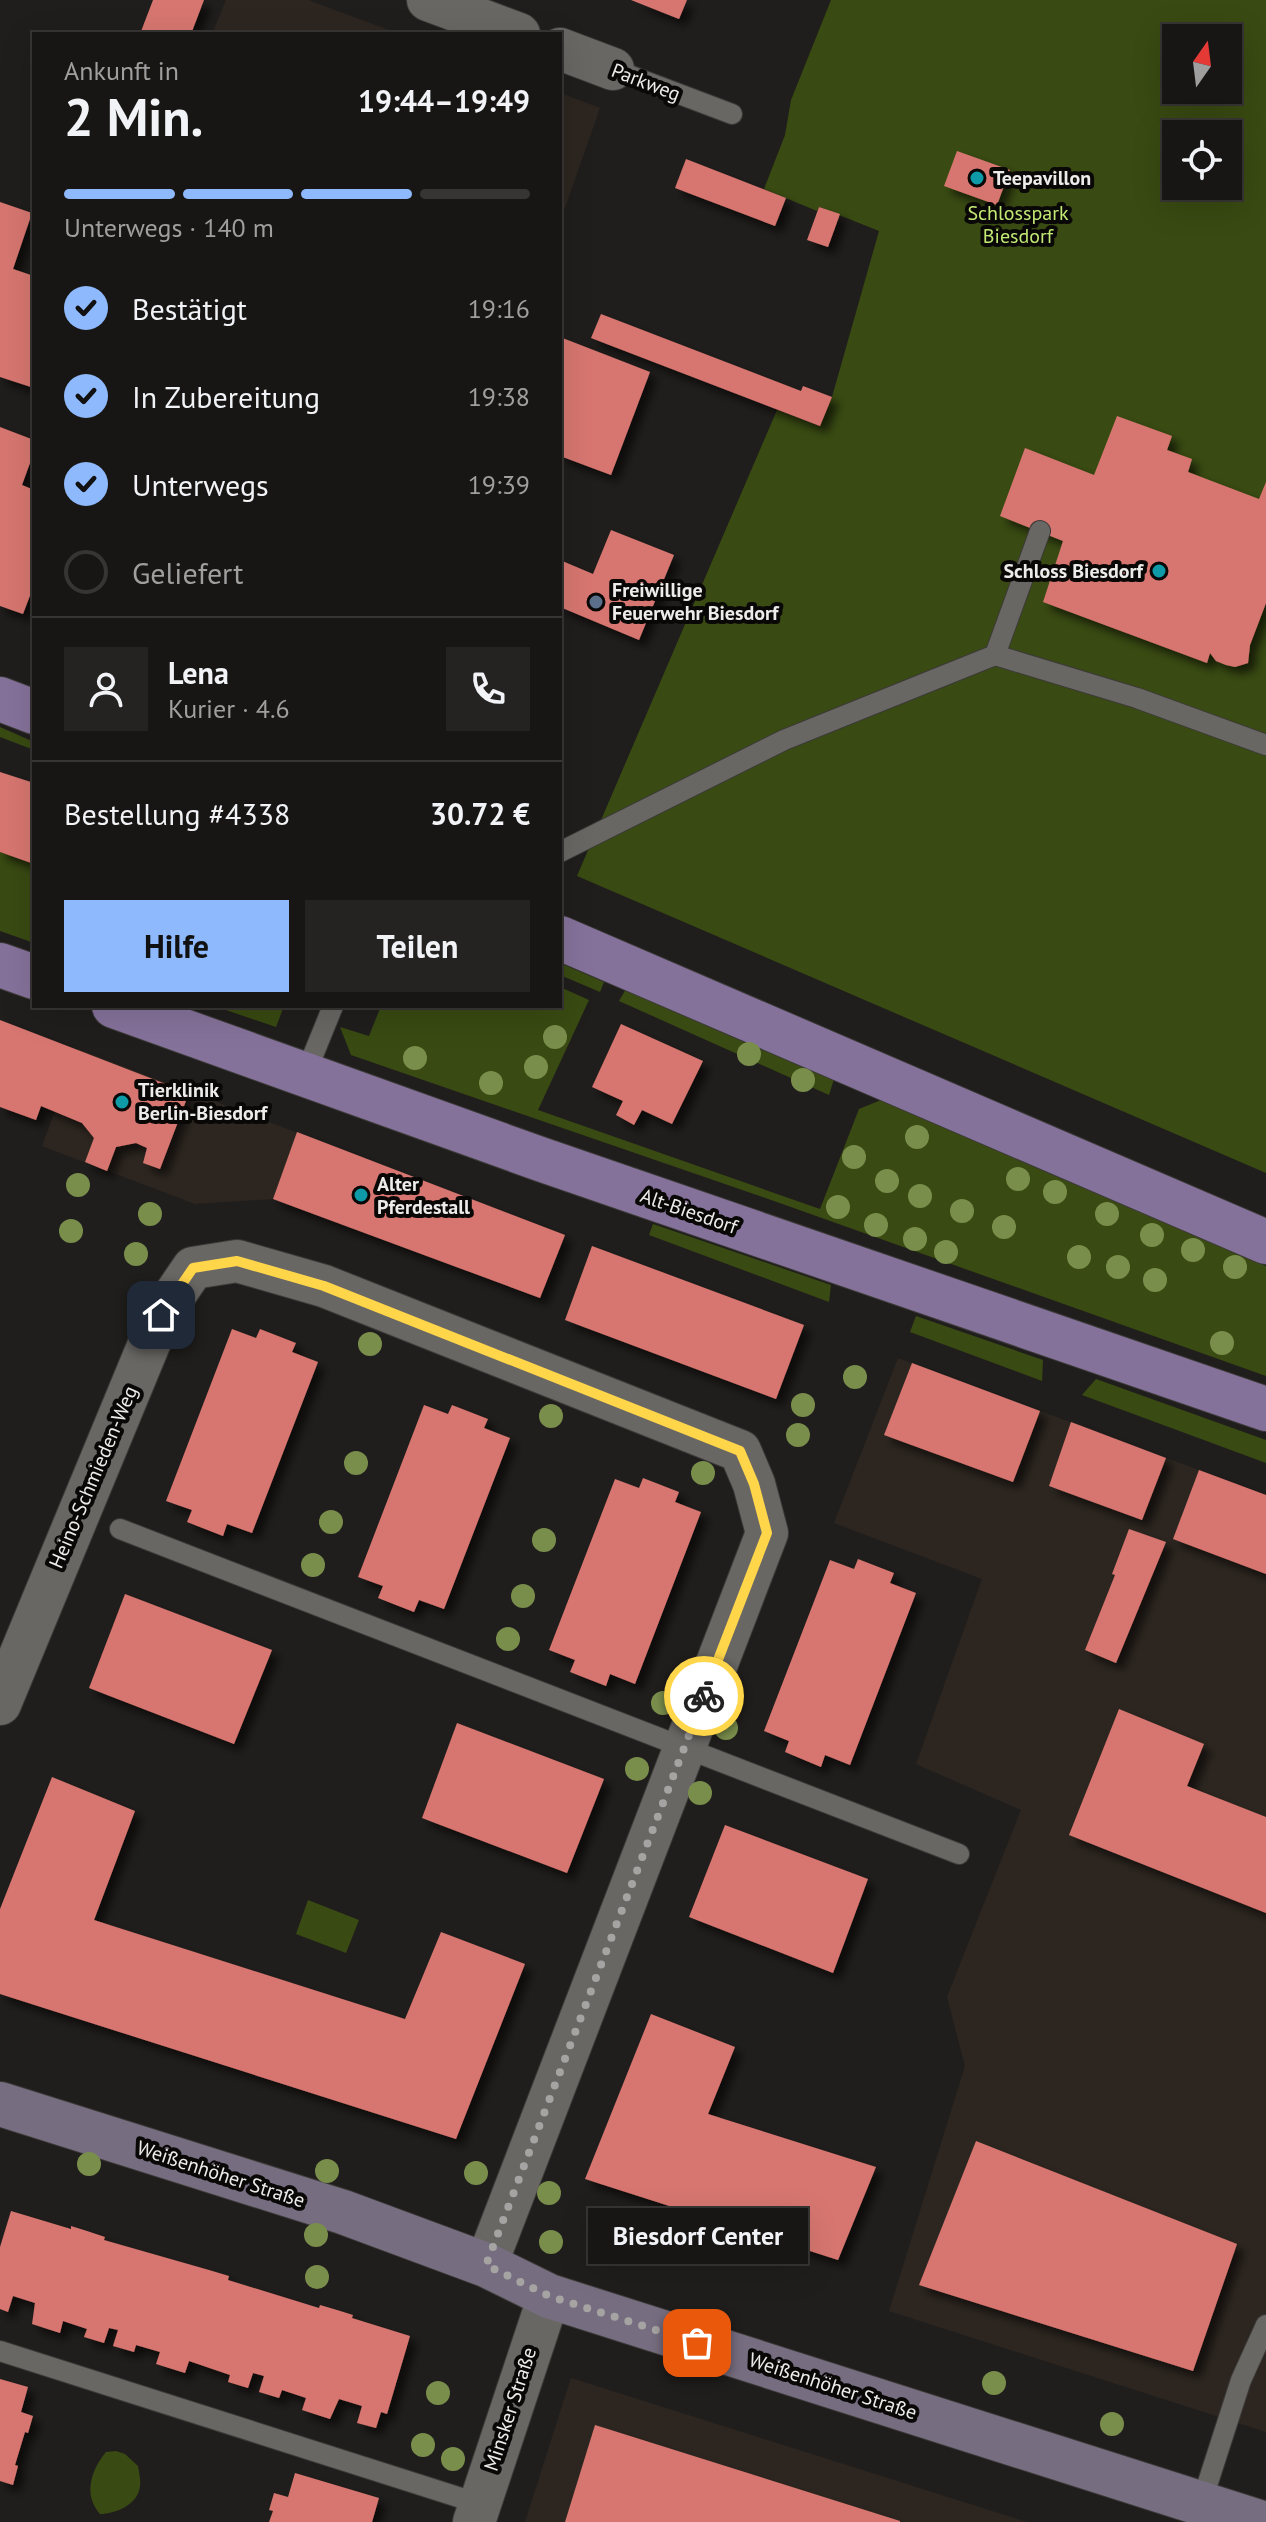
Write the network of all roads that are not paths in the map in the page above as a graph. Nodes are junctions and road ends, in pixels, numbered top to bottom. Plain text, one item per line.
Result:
1 (428, 0) edge
2 (514, 32) edge
3 (562, 50) edge
4 (613, 69) joint
5 (732, 114) dead end
6 (1040, 531) dead end
7 (995, 655) junction
8 (0, 699) edge
9 (32, 711) edge
10 (1266, 745) edge
11 (562, 851) edge
12 (562, 939) edge
13 (0, 965) edge
14 (32, 976) edge
15 (120, 1008) edge
16 (332, 1008) edge
17 (305, 1075) junction
18 (1266, 1242) edge
19 (1266, 1409) edge
20 (120, 1529) dead end
21 (1, 1700) edge
22 (684, 1747) junction
23 (959, 1854) dead end
24 (0, 2104) edge
25 (486, 2265) junction
26 (549, 2296) junction
27 (1266, 2325) edge
28 (0, 2351) edge
29 (1201, 2504) junction
30 (477, 2513) edge
31 (1259, 2522) edge

1 - 2 street
3 - 4 street, Parkweg
4 - 5 lane, Parkweg
6 - 7 lane
7 - 10 lane
7 - 11 lane
8 - 9 main road
12 - 18 main road
13 - 14 main road
15 - 17 main road, Alt-Biesdorf
16 - 17 lane
17 - 19 main road, Alt-Biesdorf
20 - 22 lane
21 - 22 street, Heino-Schmieden-Weg
22 - 23 lane
22 - 25 street, Heino-Schmieden-Weg
24 - 25 street, Weißenhöher Straße
25 - 26 street, Weißenhöher Straße
26 - 29 street, Weißenhöher Straße
26 - 30 street, Minsker Straße
27 - 29 lane
28 - 30 lane
29 - 31 street, Weißenhöher Straße

